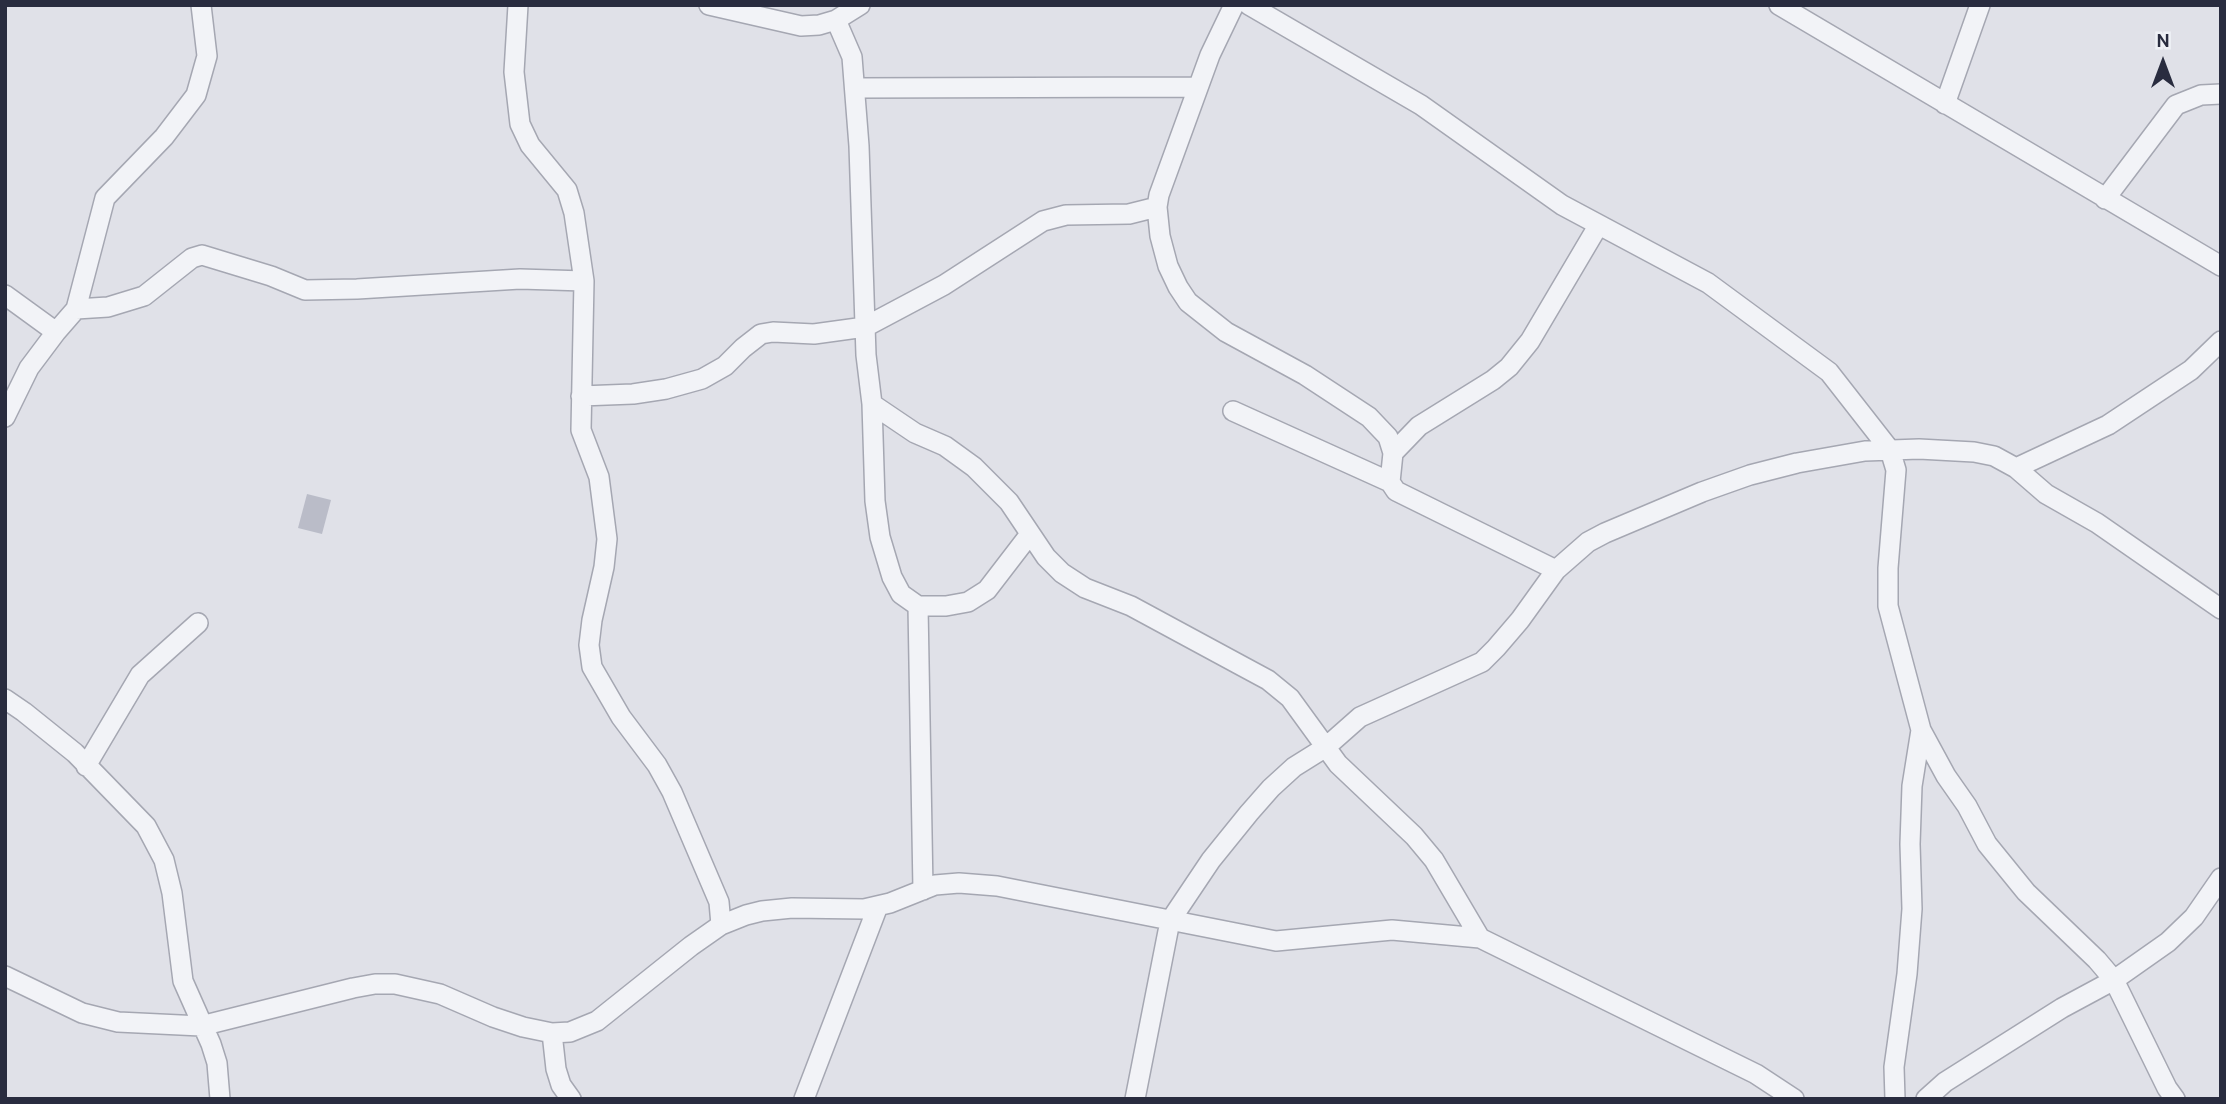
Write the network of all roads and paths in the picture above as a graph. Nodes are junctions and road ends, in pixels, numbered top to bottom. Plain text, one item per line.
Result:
1 (201, 5) edge
2 (518, 5) edge
3 (709, 5) edge
4 (860, 5) edge
5 (1234, 5) edge
6 (1249, 5) edge
7 (1779, 5) edge
8 (1980, 5) edge
9 (836, 20) junction
10 (1198, 87) junction
11 (855, 88) junction
12 (2221, 94) edge
13 (1945, 104) junction
14 (2105, 198) junction
15 (1157, 207) junction
16 (1598, 226) junction
17 (2221, 266) edge
18 (584, 281) junction
19 (5, 295) edge
20 (76, 310) junction
21 (865, 327) junction
22 (55, 332) junction
23 (2221, 341) edge
24 (581, 396) junction
25 (872, 404) junction
26 (1233, 411) dead end
27 (5, 418) edge
28 (1890, 450) junction
29 (1393, 453) junction
30 (2016, 468) junction
31 (1390, 482) junction
32 (1030, 534) junction
33 (1556, 570) junction
34 (918, 606) junction
35 (2221, 609) edge
36 (198, 623) dead end
37 (5, 699) edge
38 (1921, 730) junction
39 (1326, 747) junction
40 (86, 766) junction
41 (2221, 878) edge
42 (923, 890) junction
43 (719, 902) junction
44 (878, 905) junction
45 (746, 915) junction
46 (1170, 920) junction
47 (721, 925) junction
48 (1480, 937) junction
49 (5, 976) edge
50 (2114, 981) junction
51 (201, 1026) junction
52 (552, 1033) junction
53 (220, 1099) edge
54 (571, 1099) edge
55 (804, 1099) edge
56 (1135, 1099) edge
57 (1794, 1099) edge
58 (1895, 1099) edge
59 (1926, 1099) edge
60 (2175, 1099) edge

1 - 20 street
2 - 18 street
3 - 9 street
4 - 9 street
5 - 10 street
6 - 16 street
7 - 13 street
8 - 13 street
9 - 11 street
10 - 11 street
10 - 15 street
11 - 21 street
12 - 14 street
13 - 14 street
14 - 17 street
15 - 21 street
15 - 29 street
16 - 28 street
16 - 29 street
18 - 20 street
18 - 24 street
19 - 22 street
20 - 22 street
21 - 24 street
21 - 25 street
22 - 27 street
23 - 30 street
24 - 43 street
25 - 32 street
25 - 34 street
26 - 31 street
28 - 30 street
28 - 33 street
28 - 38 street
29 - 31 street
30 - 35 street
31 - 33 street
32 - 34 street
32 - 39 street
33 - 39 street
34 - 42 street
36 - 40 street
37 - 40 street
38 - 50 street
38 - 58 street
39 - 46 street
39 - 48 street
40 - 51 street
41 - 50 street
42 - 44 street
42 - 46 street
43 - 45 street
43 - 47 street
44 - 45 street
44 - 55 street
45 - 47 street
46 - 48 street
46 - 56 street
47 - 52 street
48 - 57 street
49 - 51 street
50 - 59 street
50 - 60 street
51 - 52 street
51 - 53 street
52 - 54 street

